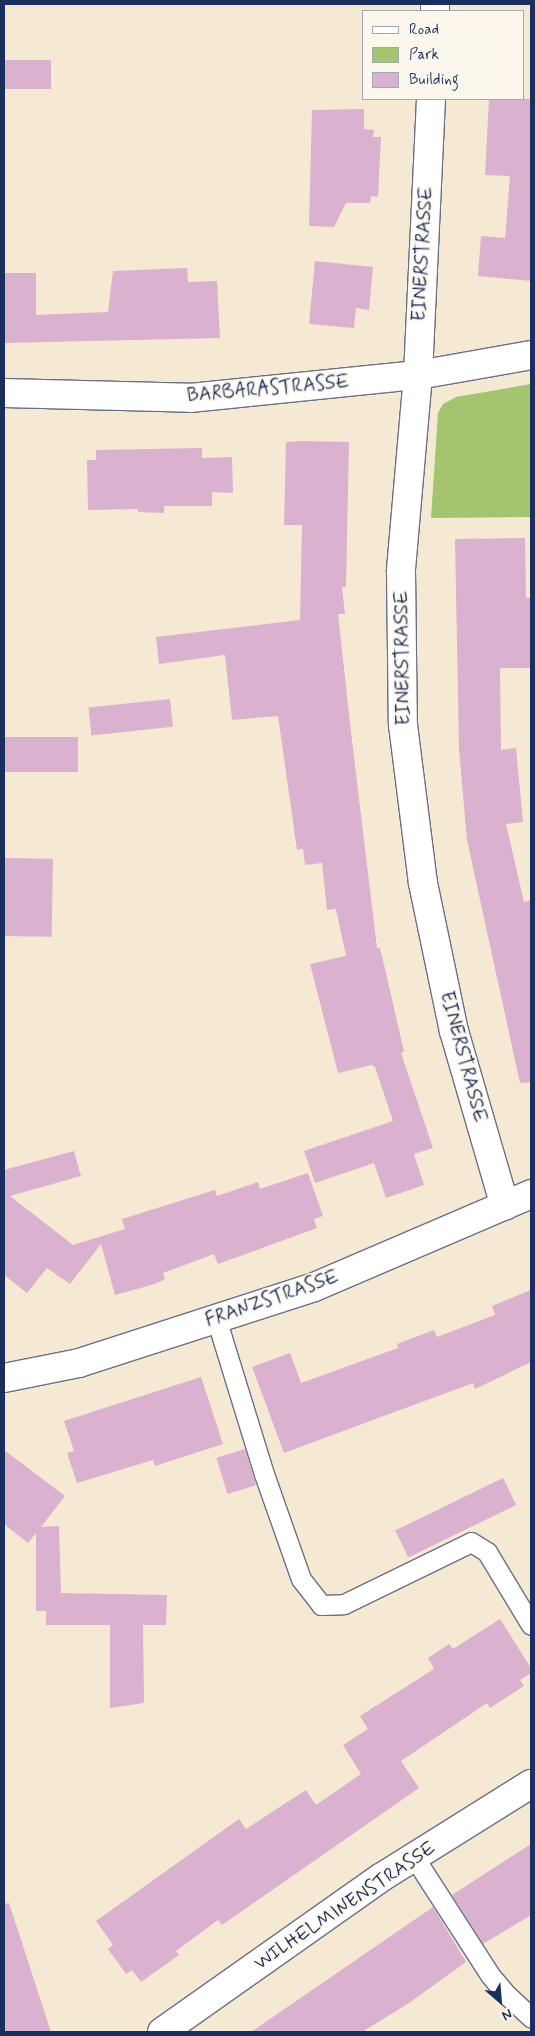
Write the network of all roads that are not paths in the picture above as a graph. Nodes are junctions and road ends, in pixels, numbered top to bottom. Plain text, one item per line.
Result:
1 (431, 100) edge
2 (531, 355) edge
3 (418, 374) junction
4 (4, 392) edge
5 (531, 1194) edge
6 (505, 1206) junction
7 (216, 1318) junction
8 (4, 1378) edge
9 (531, 1625) edge
10 (531, 1784) edge
11 (414, 1857) junction
12 (531, 2017) edge
13 (162, 2032) edge

1 - 3 street, EINERSTRASSE
2 - 3 street, BARBARASTRASSE
3 - 4 street, BARBARASTRASSE
3 - 6 street, EINERSTRASSE
5 - 6 street, FRANZSTRASSE
6 - 7 street, FRANZSTRASSE
7 - 8 street, FRANZSTRASSE
7 - 9 lane
10 - 11 street, WILHELMINENSTRASSE
11 - 12 lane
11 - 13 street, WILHELMINENSTRASSE

